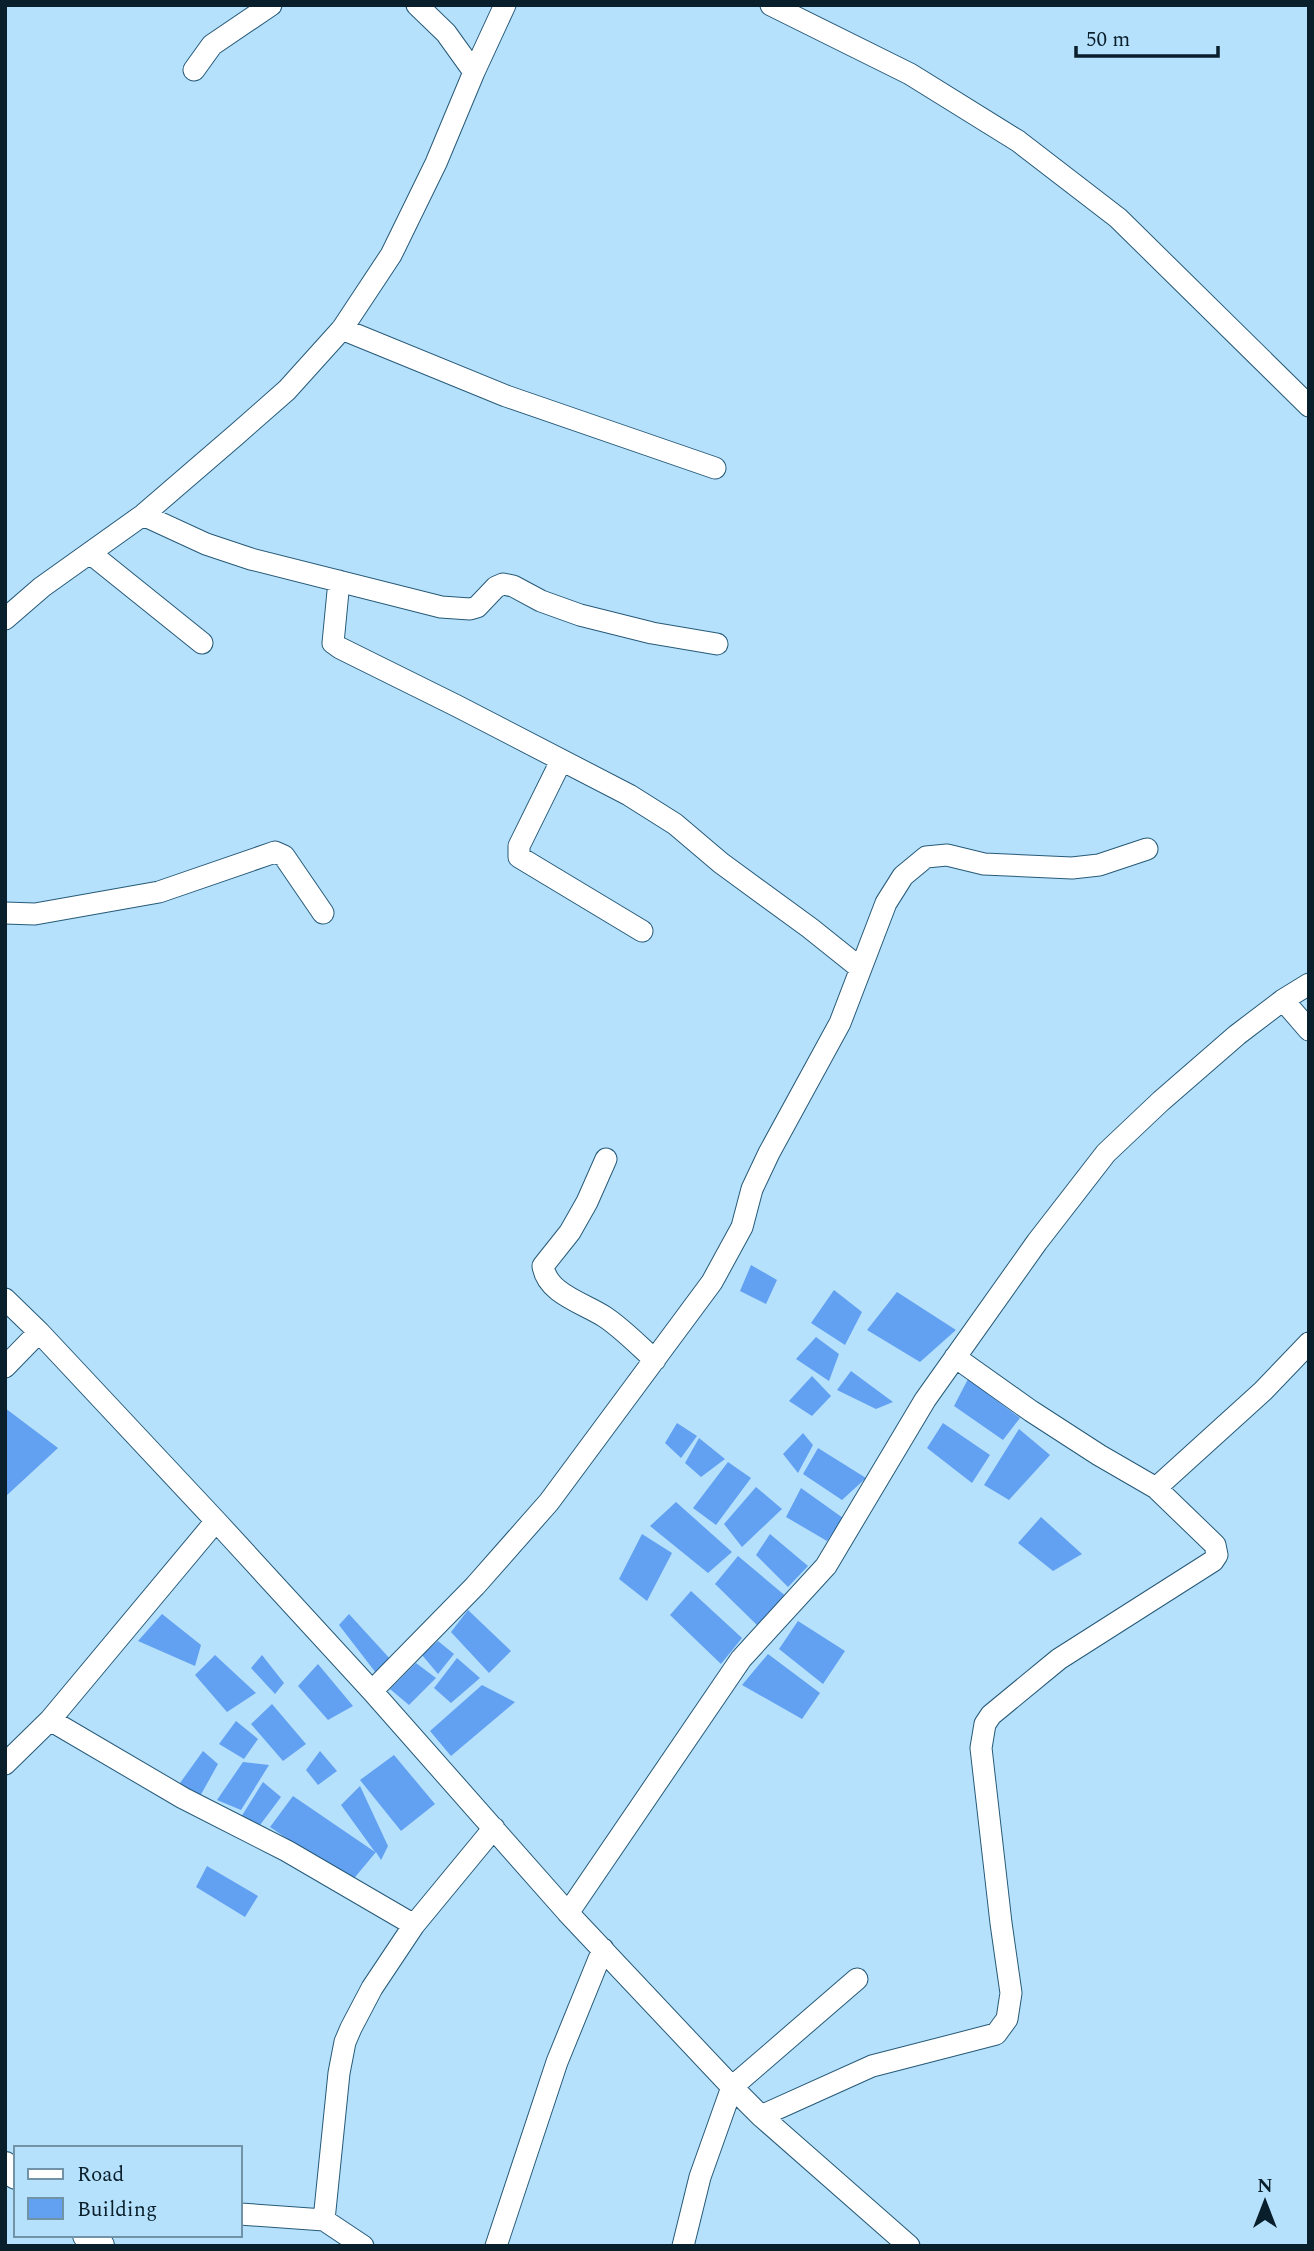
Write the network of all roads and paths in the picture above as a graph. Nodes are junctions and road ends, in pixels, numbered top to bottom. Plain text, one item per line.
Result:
1 (271, 5) edge
2 (417, 5) edge
3 (505, 5) edge
4 (771, 5) edge
5 (194, 70) dead end
6 (474, 72) junction
7 (342, 330) junction
8 (1309, 406) edge
9 (715, 468) dead end
10 (143, 515) junction
11 (90, 553) junction
12 (339, 581) junction
13 (5, 619) edge
14 (202, 643) dead end
15 (717, 644) dead end
16 (561, 761) junction
17 (1147, 849) dead end
18 (5, 913) edge
19 (323, 913) dead end
20 (642, 931) dead end
21 (860, 968) junction
22 (1309, 984) edge
23 (1283, 1000) junction
24 (1309, 1030) edge
25 (606, 1159) dead end
26 (5, 1299) edge
27 (39, 1332) junction
28 (1309, 1343) edge
29 (956, 1357) junction
30 (655, 1360) junction
31 (5, 1367) edge
32 (1156, 1488) junction
33 (216, 1521) junction
34 (372, 1691) junction
35 (50, 1720) junction
36 (5, 1765) edge
37 (494, 1828) junction
38 (568, 1913) junction
39 (414, 1925) junction
40 (603, 1949) junction
41 (857, 1979) dead end
42 (732, 2087) junction
43 (761, 2116) junction
44 (242, 2214) edge
45 (324, 2220) junction
46 (363, 2246) edge
47 (496, 2246) edge
48 (683, 2246) edge
49 (909, 2246) edge

1 - 5 street
2 - 6 street
3 - 6 street
4 - 8 street
6 - 7 street
7 - 9 street
7 - 10 street
10 - 11 street
10 - 12 street
11 - 13 street
11 - 14 street
12 - 15 street
12 - 16 street
16 - 20 street
16 - 21 street
17 - 21 street
18 - 19 street
21 - 30 street
22 - 23 street
23 - 24 street
23 - 29 street
25 - 30 street
26 - 27 street
27 - 31 street
27 - 33 street
28 - 32 street
29 - 32 street
29 - 38 street
30 - 34 street
32 - 43 street
33 - 34 street
33 - 35 street
34 - 37 street
35 - 36 street
35 - 39 street
37 - 38 street
37 - 39 street
38 - 40 street
39 - 45 street
40 - 42 street
40 - 47 street
41 - 42 street
42 - 43 street
42 - 48 street
43 - 49 street
44 - 45 street
45 - 46 street

